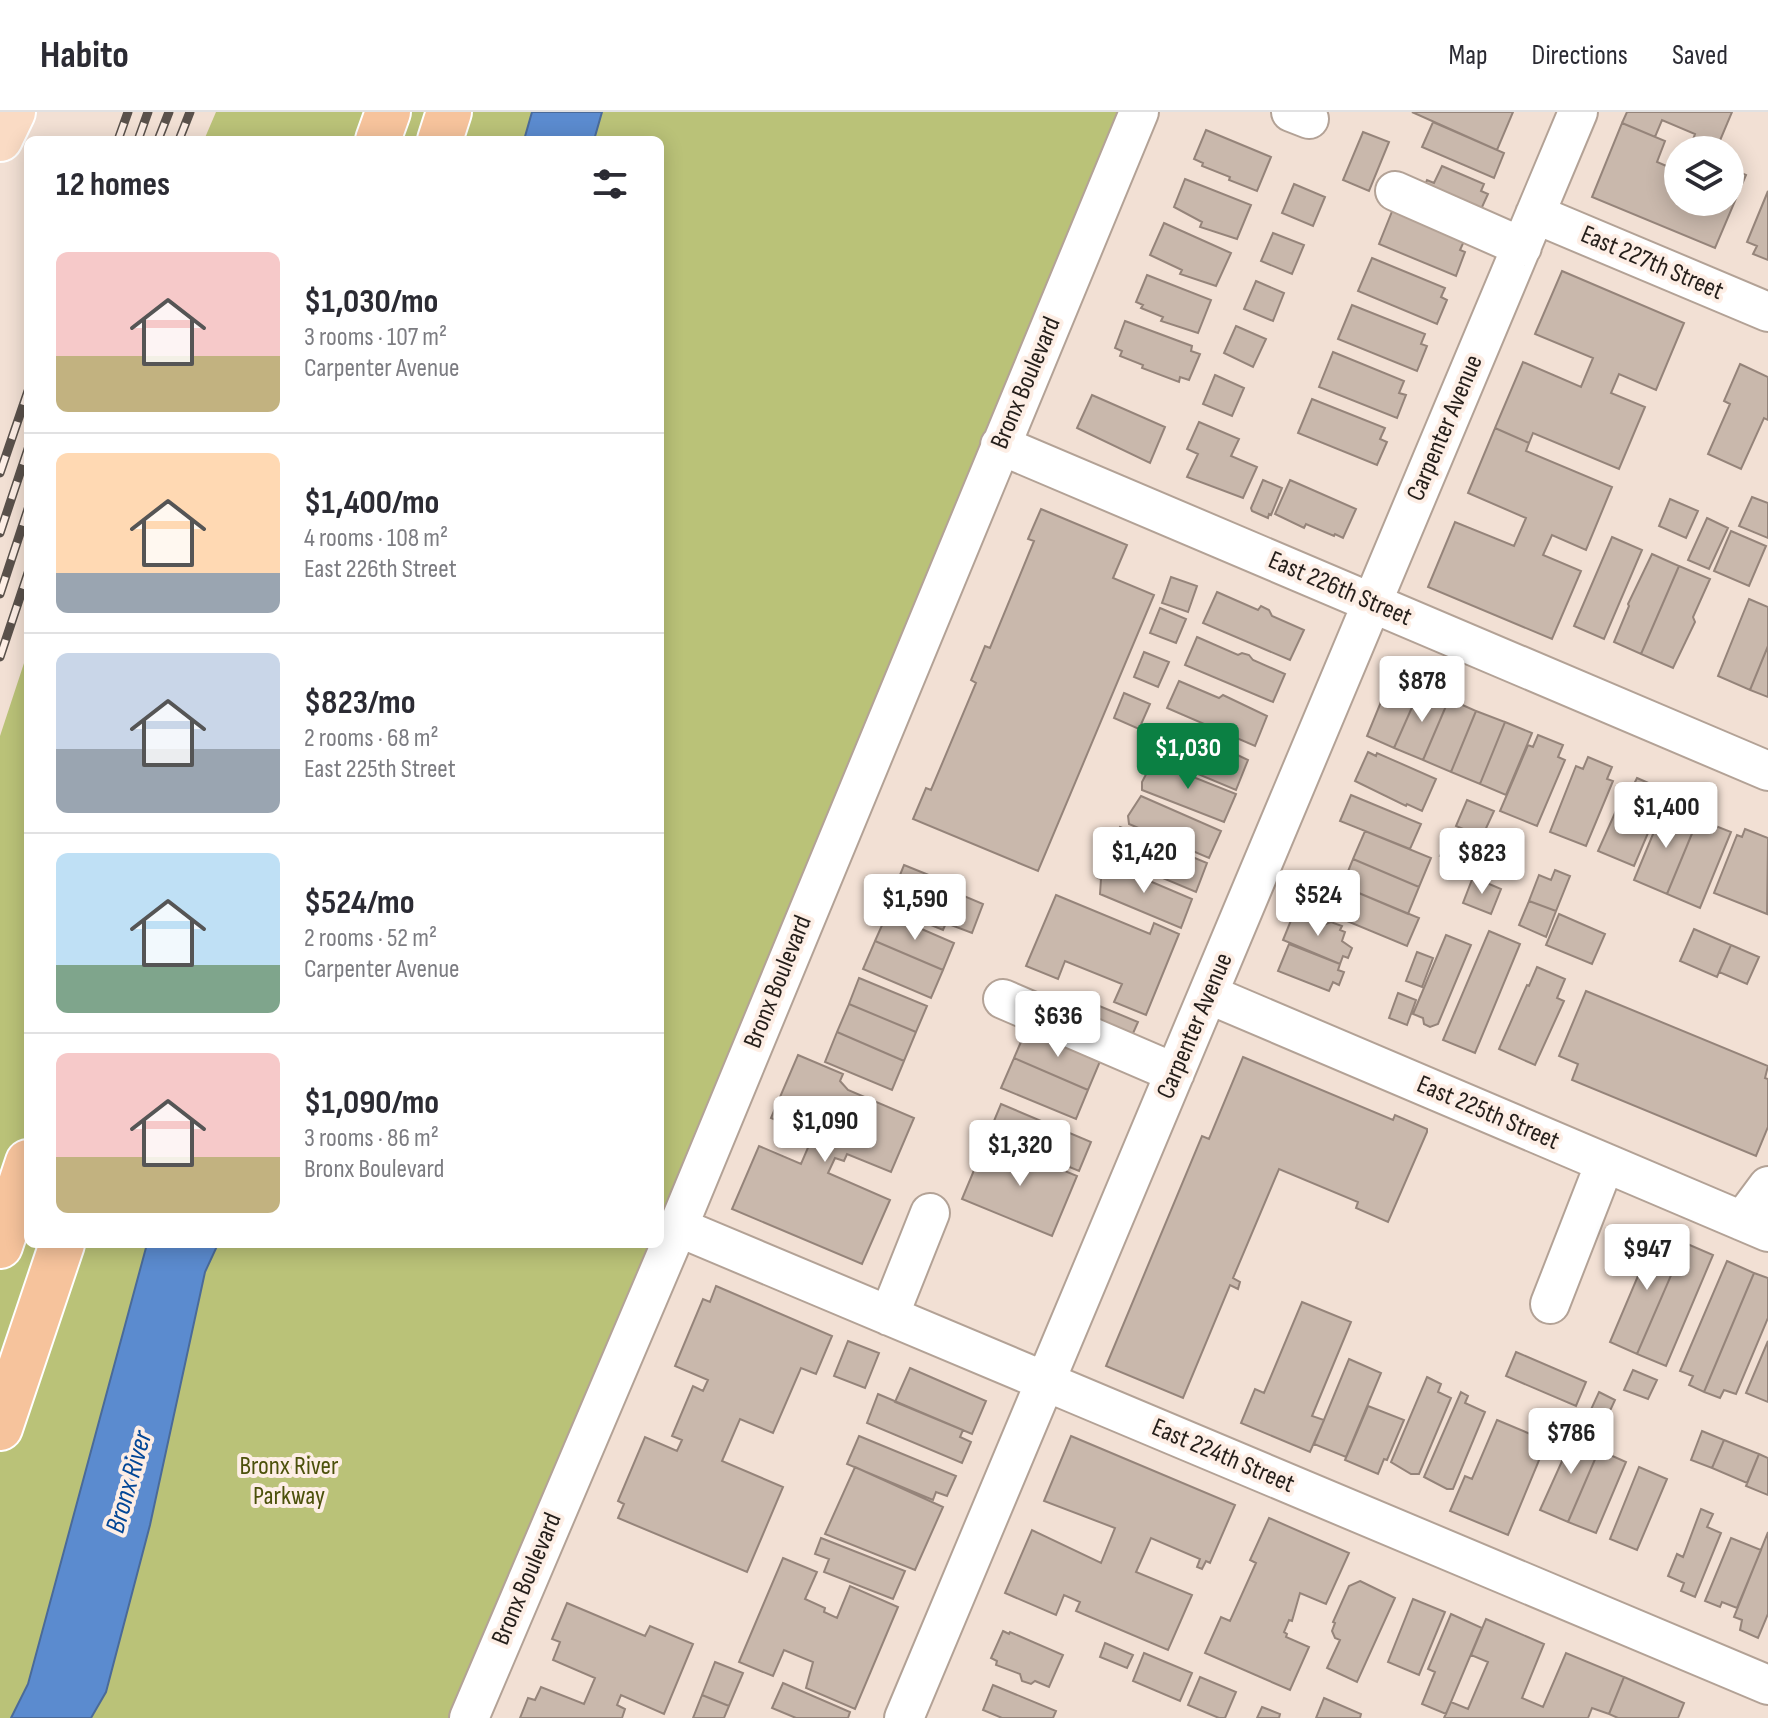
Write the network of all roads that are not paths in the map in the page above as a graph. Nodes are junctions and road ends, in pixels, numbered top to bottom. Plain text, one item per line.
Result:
1 (13, 112) edge
2 (388, 112) edge
3 (449, 112) edge
4 (1139, 112) edge
5 (1578, 112) edge
6 (379, 136) edge
7 (441, 136) edge
8 (0, 139) edge
9 (1395, 191) dead end
10 (1528, 230) junction
11 (1768, 312) edge
12 (1000, 445) junction
13 (1371, 603) junction
14 (1768, 771) edge
15 (1208, 994) junction
16 (1003, 999) dead end
17 (1175, 1073) junction
18 (1605, 1163) junction
19 (24, 1174) edge
20 (1768, 1186) edge
21 (930, 1213) dead end
22 (678, 1227) junction
23 (1755, 1227) edge
24 (0, 1246) edge
25 (61, 1248) edge
26 (1550, 1304) dead end
27 (889, 1316) junction
28 (1044, 1381) junction
29 (0, 1428) edge
30 (1768, 1685) edge
31 (469, 1718) edge
32 (904, 1718) edge

1 - 8 main road
2 - 6 highway
3 - 7 highway
4 - 12 street, Bronx Boulevard
5 - 10 street, Carpenter Avenue
9 - 10 street, East 227th Street
10 - 11 street, East 227th Street
10 - 13 street, Carpenter Avenue
12 - 13 street, East 226th Street
12 - 22 street, Bronx Boulevard
13 - 14 street, East 226th Street
13 - 15 street, Carpenter Avenue
15 - 17 street, Carpenter Avenue
15 - 18 street, East 225th Street
16 - 17 street
17 - 28 street, Carpenter Avenue
18 - 23 street, East 225th Street
18 - 26 street
19 - 24 highway
20 - 23 street
21 - 27 street
22 - 27 street, East 224th Street
22 - 31 street, Bronx Boulevard
25 - 29 highway
27 - 28 street, East 224th Street
28 - 30 street, East 224th Street
28 - 32 street, Carpenter Avenue

